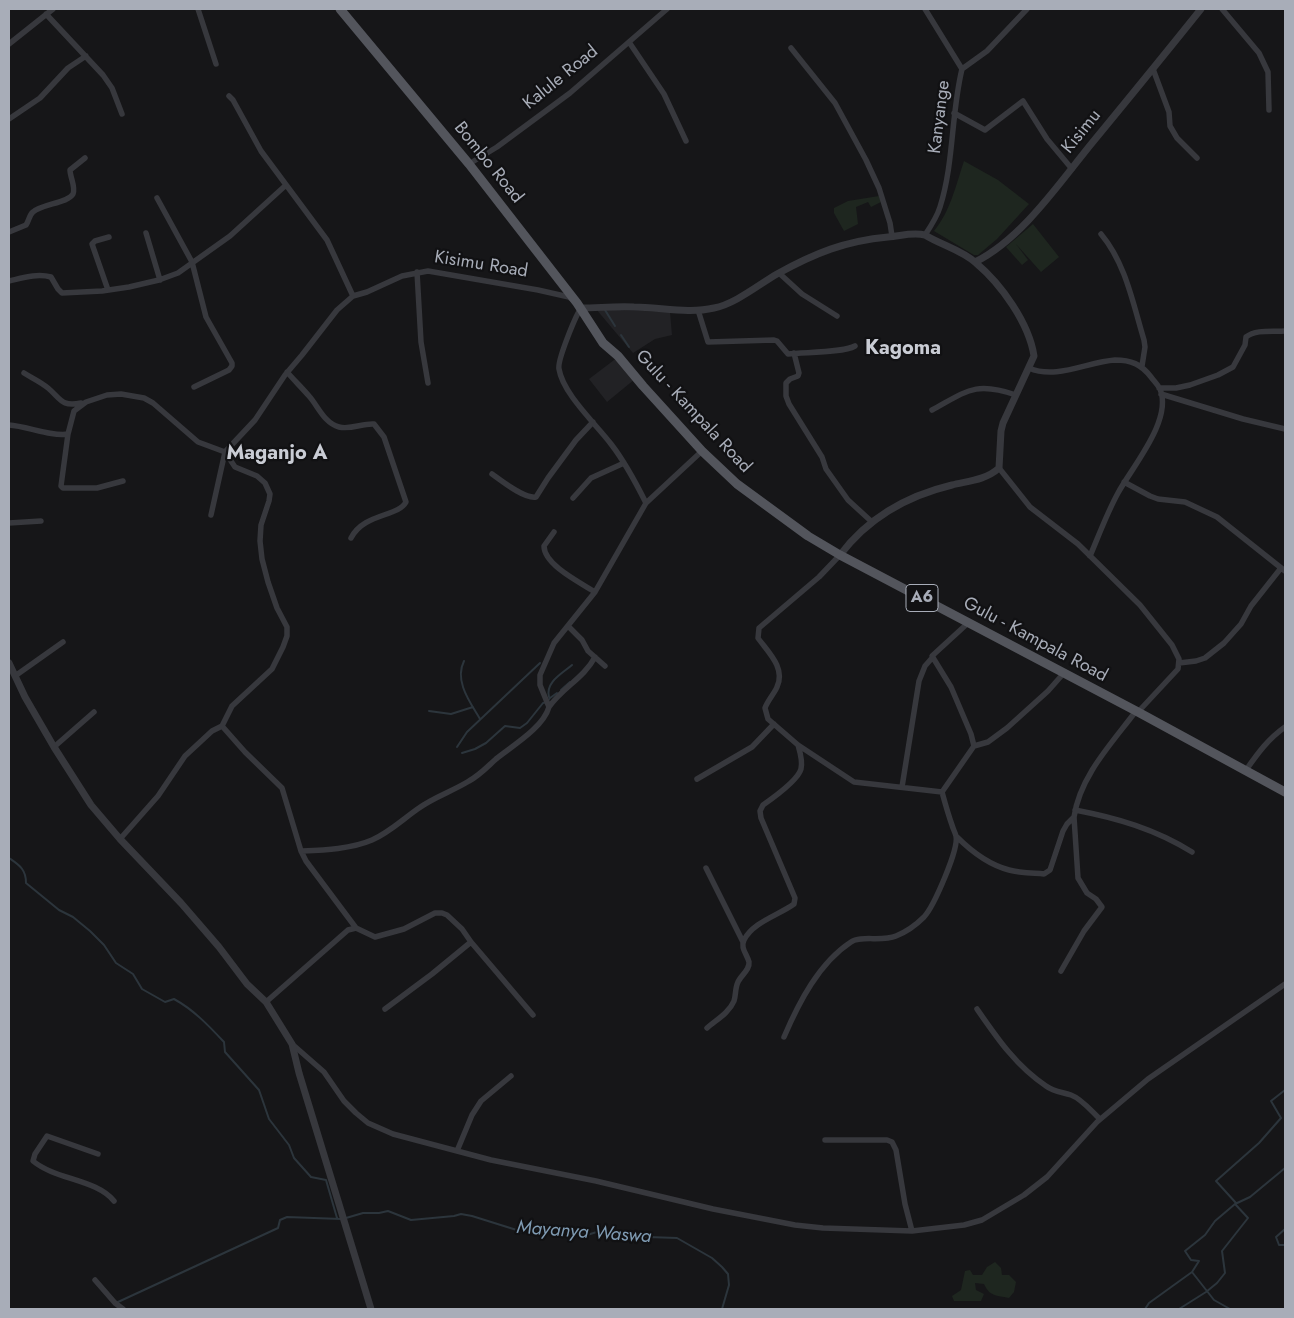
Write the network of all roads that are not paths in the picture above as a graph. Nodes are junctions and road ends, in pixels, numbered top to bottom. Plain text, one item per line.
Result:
1 (53, 9) edge
2 (198, 9) edge
3 (340, 9) edge
4 (667, 9) edge
5 (925, 9) edge
6 (1027, 9) edge
7 (1201, 9) edge
8 (1222, 9) edge
9 (46, 14) junction
10 (629, 42) junction
11 (9, 44) edge
12 (791, 48) dead end
13 (86, 56) junction
14 (216, 64) dead end
15 (962, 69) junction
16 (1153, 70) junction
17 (229, 96) dead end
18 (1269, 110) dead end
19 (954, 113) junction
20 (122, 114) dead end
21 (9, 119) edge
22 (686, 141) dead end
23 (85, 158) dead end
24 (1197, 158) dead end
25 (469, 164) junction
26 (1072, 169) junction
27 (286, 185) junction
28 (157, 198) dead end
29 (9, 232) edge
30 (146, 233) dead end
31 (1101, 234) dead end
32 (925, 235) junction
33 (109, 236) dead end
34 (892, 236) junction
35 (192, 262) junction
36 (975, 262) junction
37 (417, 272) junction
38 (779, 273) junction
39 (160, 280) junction
40 (9, 281) edge
41 (108, 290) junction
42 (353, 296) junction
43 (579, 306) junction
44 (698, 310) junction
45 (837, 316) dead end
46 (1285, 331) edge
47 (603, 343) joint
48 (855, 346) dead end
49 (794, 353) junction
50 (1142, 366) junction
51 (1029, 368) junction
52 (287, 372) junction
53 (24, 373) dead end
54 (428, 383) dead end
55 (194, 387) dead end
56 (1159, 388) junction
57 (1161, 394) junction
58 (1016, 395) junction
59 (86, 402) junction
60 (932, 410) dead end
61 (592, 422) junction
62 (9, 425) edge
63 (1285, 429) edge
64 (68, 434) junction
65 (702, 451) junction
66 (225, 452) junction
67 (624, 463) junction
68 (999, 468) junction
69 (492, 474) dead end
70 (123, 481) dead end
71 (1124, 482) junction
72 (573, 498) dead end
73 (646, 503) junction
74 (211, 515) dead end
75 (41, 521) dead end
76 (872, 522) junction
77 (9, 523) edge
78 (554, 532) dead end
79 (351, 538) dead end
80 (840, 555) junction
81 (1090, 556) junction
82 (1283, 570) edge
83 (595, 592) junction
84 (968, 623) junction
85 (568, 626) junction
86 (63, 642) dead end
87 (595, 657) junction
88 (932, 658) junction
89 (9, 663) edge
90 (1179, 663) junction
91 (605, 666) dead end
92 (1064, 674) junction
93 (15, 676) junction
94 (549, 707) junction
95 (1137, 711) junction
96 (94, 712) dead end
97 (774, 724) junction
98 (222, 726) junction
99 (1285, 727) edge
100 (798, 745) junction
101 (974, 746) junction
102 (54, 747) junction
103 (1246, 770) junction
104 (697, 779) dead end
105 (902, 787) junction
106 (942, 792) junction
107 (1285, 792) edge
108 (1075, 810) junction
109 (1074, 817) junction
110 (956, 837) junction
111 (120, 840) junction
112 (301, 851) junction
113 (1192, 852) dead end
114 (706, 868) dead end
115 (356, 928) junction
116 (471, 942) junction
117 (743, 942) junction
118 (1060, 971) dead end
119 (1285, 984) edge
120 (266, 1002) junction
121 (385, 1009) dead end
122 (977, 1009) dead end
123 (533, 1015) dead end
124 (707, 1028) dead end
125 (784, 1037) dead end
126 (292, 1044) junction
127 (511, 1076) dead end
128 (1100, 1119) junction
129 (825, 1140) dead end
130 (457, 1151) junction
131 (98, 1154) dead end
132 (114, 1201) dead end
133 (912, 1231) junction
134 (95, 1280) dead end
135 (123, 1309) edge
136 (371, 1309) edge

1 - 9 street
2 - 14 street
3 - 25 main road, Bombo Road
4 - 10 street, Kalule Road
5 - 15 street, Kanyange
6 - 15 street
7 - 16 street, Kisimu
8 - 18 street
9 - 11 street
9 - 13 street
10 - 22 street
10 - 25 street, Kalule Road
12 - 34 street
13 - 20 street
13 - 21 street
15 - 19 street, Kanyange
16 - 24 street
16 - 26 street, Kisimu
17 - 27 street
19 - 26 street
19 - 32 street, Kanyange
23 - 29 street
25 - 43 main road, Bombo Road
26 - 36 street, Kisimu
27 - 35 street
27 - 42 street
28 - 35 street
30 - 39 street
31 - 50 street
32 - 34 street
32 - 36 street
33 - 41 street
34 - 38 street
35 - 39 street
35 - 55 street
36 - 51 street
37 - 42 street, Kisimu Road
37 - 43 street, Kisimu Road
37 - 54 street
38 - 44 street
38 - 45 street
39 - 41 street
40 - 41 street
42 - 52 street
43 - 44 street
43 - 47 main road, Bombo Road
43 - 61 street
44 - 49 street
46 - 56 street
47 - 65 main road, Gulu - Kampala Road / A6
48 - 49 street
49 - 76 street
50 - 51 street
50 - 56 street
51 - 58 street
52 - 66 street
52 - 79 street
53 - 59 street
56 - 57 street
57 - 63 street
57 - 71 street
58 - 60 street
58 - 68 street
59 - 64 street
59 - 66 street
61 - 67 street
61 - 69 street
62 - 64 street
64 - 70 street
65 - 73 street
65 - 80 main road, Gulu - Kampala Road / A6
66 - 74 street
66 - 98 street
67 - 72 street
67 - 73 street
68 - 76 street
68 - 81 street
71 - 81 street
71 - 82 street
73 - 83 street
75 - 77 street
76 - 80 street
78 - 83 street
80 - 84 main road, Gulu - Kampala Road / A6
80 - 97 street
81 - 90 street
82 - 90 street
83 - 85 street
84 - 88 street
84 - 92 main road, Gulu - Kampala Road / A6
85 - 87 street
85 - 94 street
86 - 93 street
87 - 91 street
87 - 94 street
88 - 101 street
88 - 105 street
89 - 93 street
90 - 95 street
92 - 95 main road, Gulu - Kampala Road / A6
92 - 101 street
93 - 102 street
94 - 112 street
95 - 103 main road, Gulu - Kampala Road / A6
95 - 108 street
96 - 102 street
97 - 100 street
97 - 104 street
98 - 111 street
98 - 112 street
99 - 103 street
100 - 105 street
100 - 117 street
101 - 106 street
102 - 111 street
103 - 107 main road, Gulu - Kampala Road / A6
105 - 106 street
106 - 110 street
108 - 109 street
108 - 113 street
109 - 110 street
109 - 118 street
110 - 125 street
111 - 120 street
112 - 115 street
114 - 117 street
115 - 116 street
115 - 120 street
116 - 121 street
116 - 123 street
117 - 124 street
119 - 128 street
120 - 126 street
122 - 128 street
126 - 130 street
126 - 136 street
127 - 130 street
128 - 133 street
129 - 133 street
130 - 133 street
131 - 132 street
134 - 135 street

